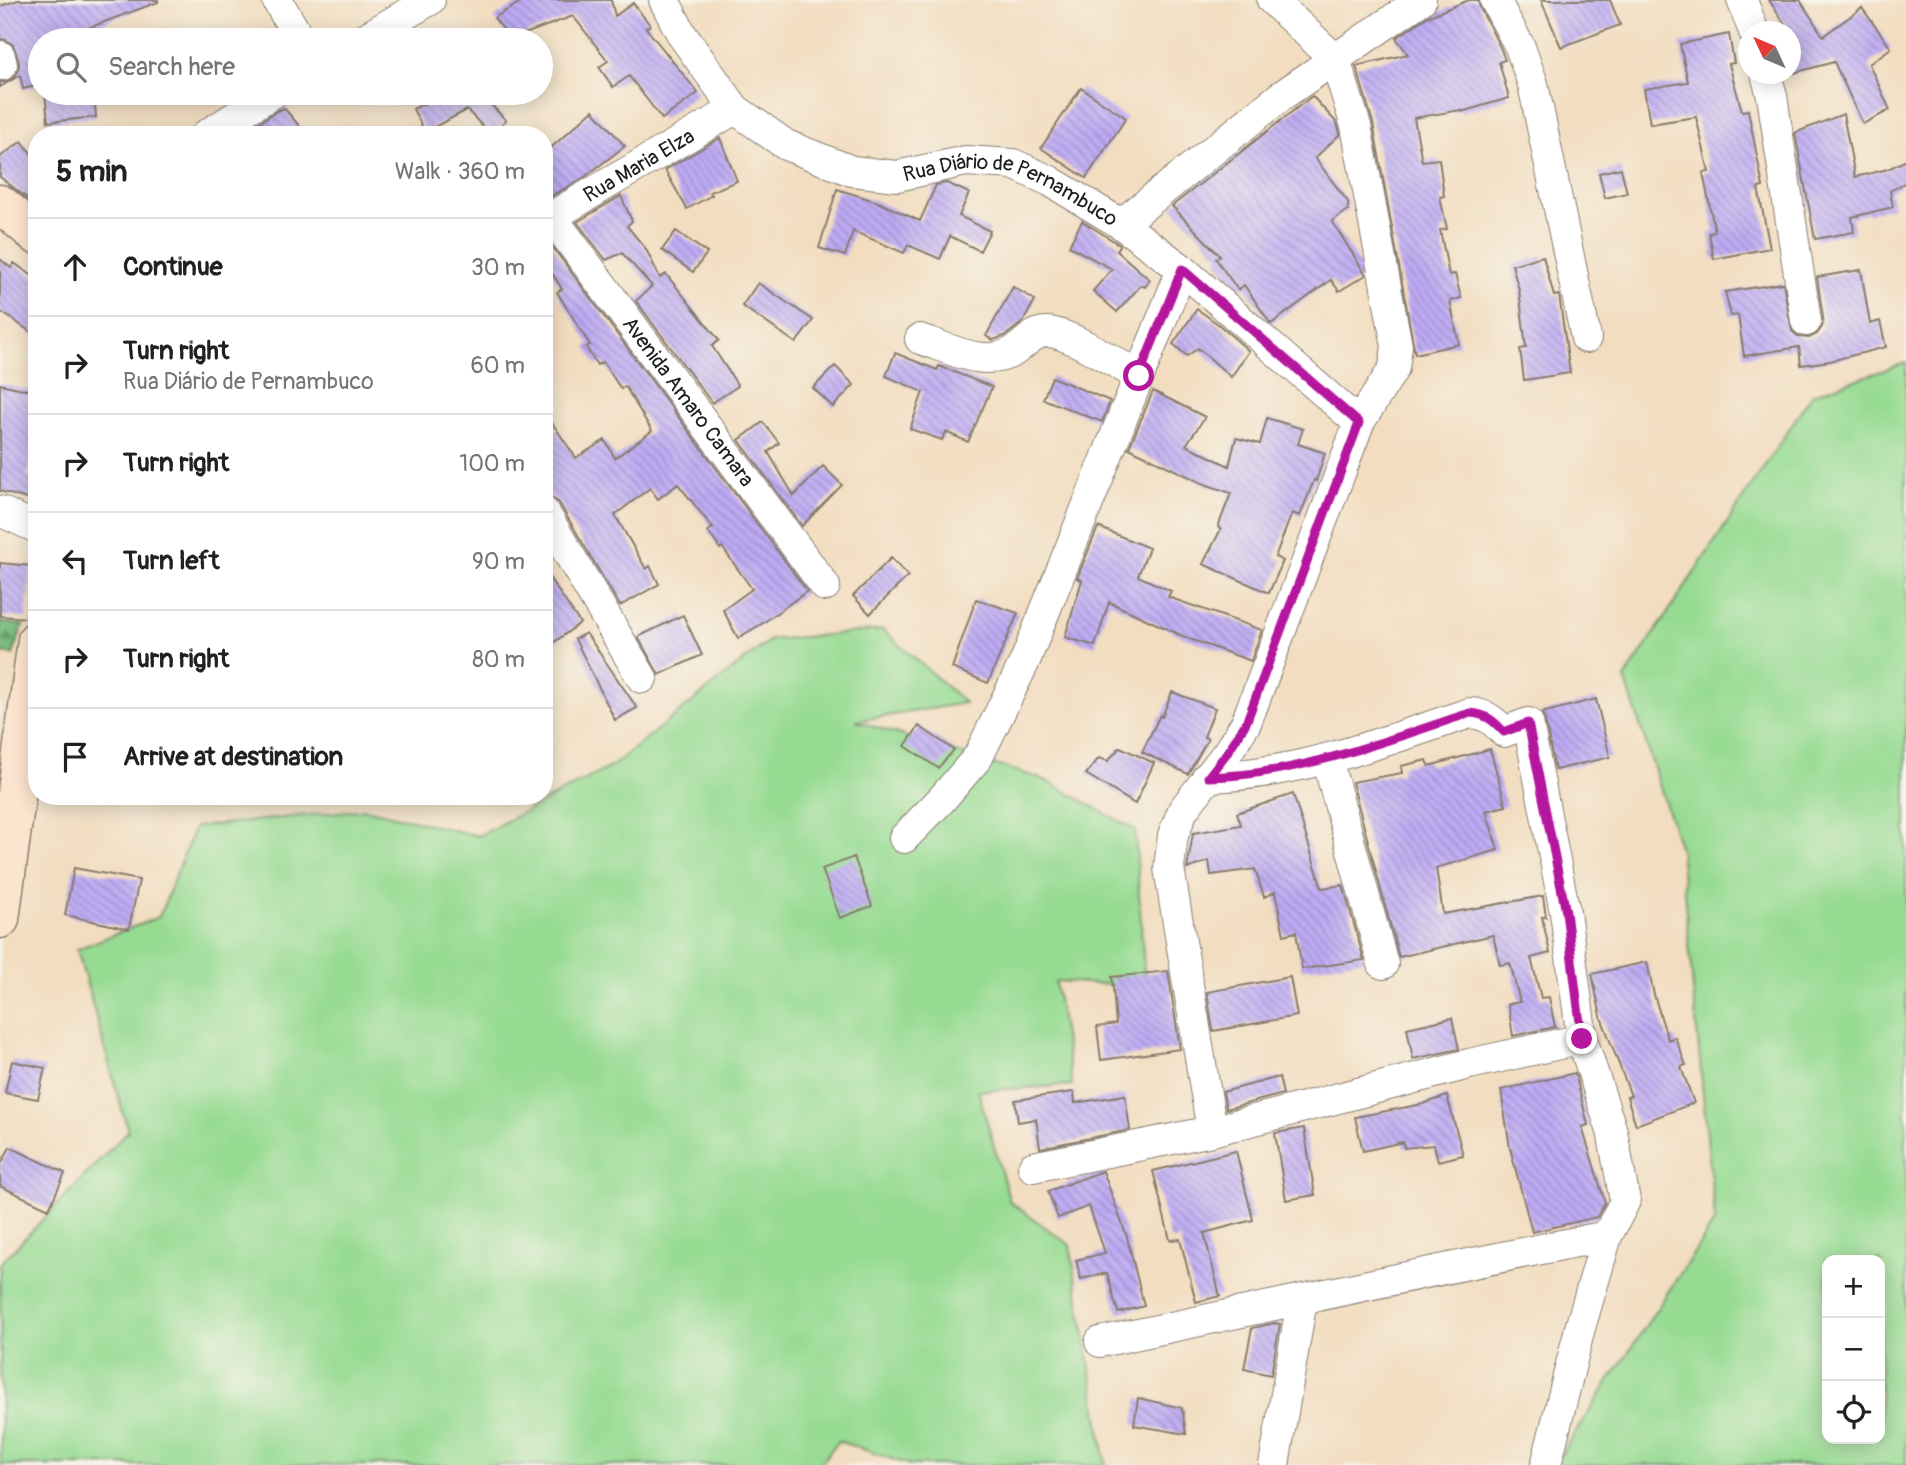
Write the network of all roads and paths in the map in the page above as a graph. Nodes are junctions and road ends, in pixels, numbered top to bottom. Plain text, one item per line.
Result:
1 (277, 0) edge
2 (430, 0) edge
3 (664, 0) edge
4 (1272, 0) edge
5 (1421, 0) edge
6 (1495, 0) edge
7 (1742, 0) edge
8 (1750, 21) edge
9 (293, 28) edge
10 (382, 28) edge
11 (1335, 59) junction
12 (1769, 84) edge
13 (254, 105) edge
14 (735, 109) junction
15 (220, 126) edge
16 (0, 204) edge
17 (553, 216) edge
18 (1121, 224) junction
19 (553, 226) edge
20 (28, 227) edge
21 (1182, 269) junction
22 (1806, 321) dead end
23 (1586, 338) dead end
24 (920, 339) dead end
25 (1139, 376) junction
26 (1359, 423) junction
27 (0, 511) edge
28 (28, 524) edge
29 (553, 531) edge
30 (825, 586) dead end
31 (642, 678) dead end
32 (28, 707) edge
33 (1327, 759) junction
34 (1208, 777) junction
35 (904, 838) dead end
36 (0, 919) edge
37 (1382, 964) dead end
38 (1582, 1039) junction
39 (1212, 1131) junction
40 (1033, 1167) dead end
41 (1607, 1236) junction
42 (1303, 1300) junction
43 (1100, 1342) dead end
44 (1274, 1465) edge
45 (1546, 1465) edge

1 - 9 street
2 - 10 street
3 - 14 street, Rua Diário de Pernambuco
4 - 11 street
5 - 11 street
6 - 23 street
7 - 8 street
11 - 18 street
11 - 26 street
12 - 22 street
13 - 15 street
14 - 17 street, Rua Maria Elza
14 - 18 street, Rua Diário de Pernambuco
16 - 20 street
18 - 21 street, Rua Diário de Pernambuco
19 - 30 street, Avenida Amaro Camara
21 - 25 street
21 - 26 street, Rua Diário de Pernambuco
24 - 25 street
25 - 35 street
26 - 34 street
27 - 28 street
29 - 31 street
32 - 36 street
33 - 34 street
33 - 37 street
33 - 38 street
34 - 39 street
38 - 39 street
38 - 41 street
39 - 40 street
41 - 42 street
41 - 45 street
42 - 43 street
42 - 44 street

